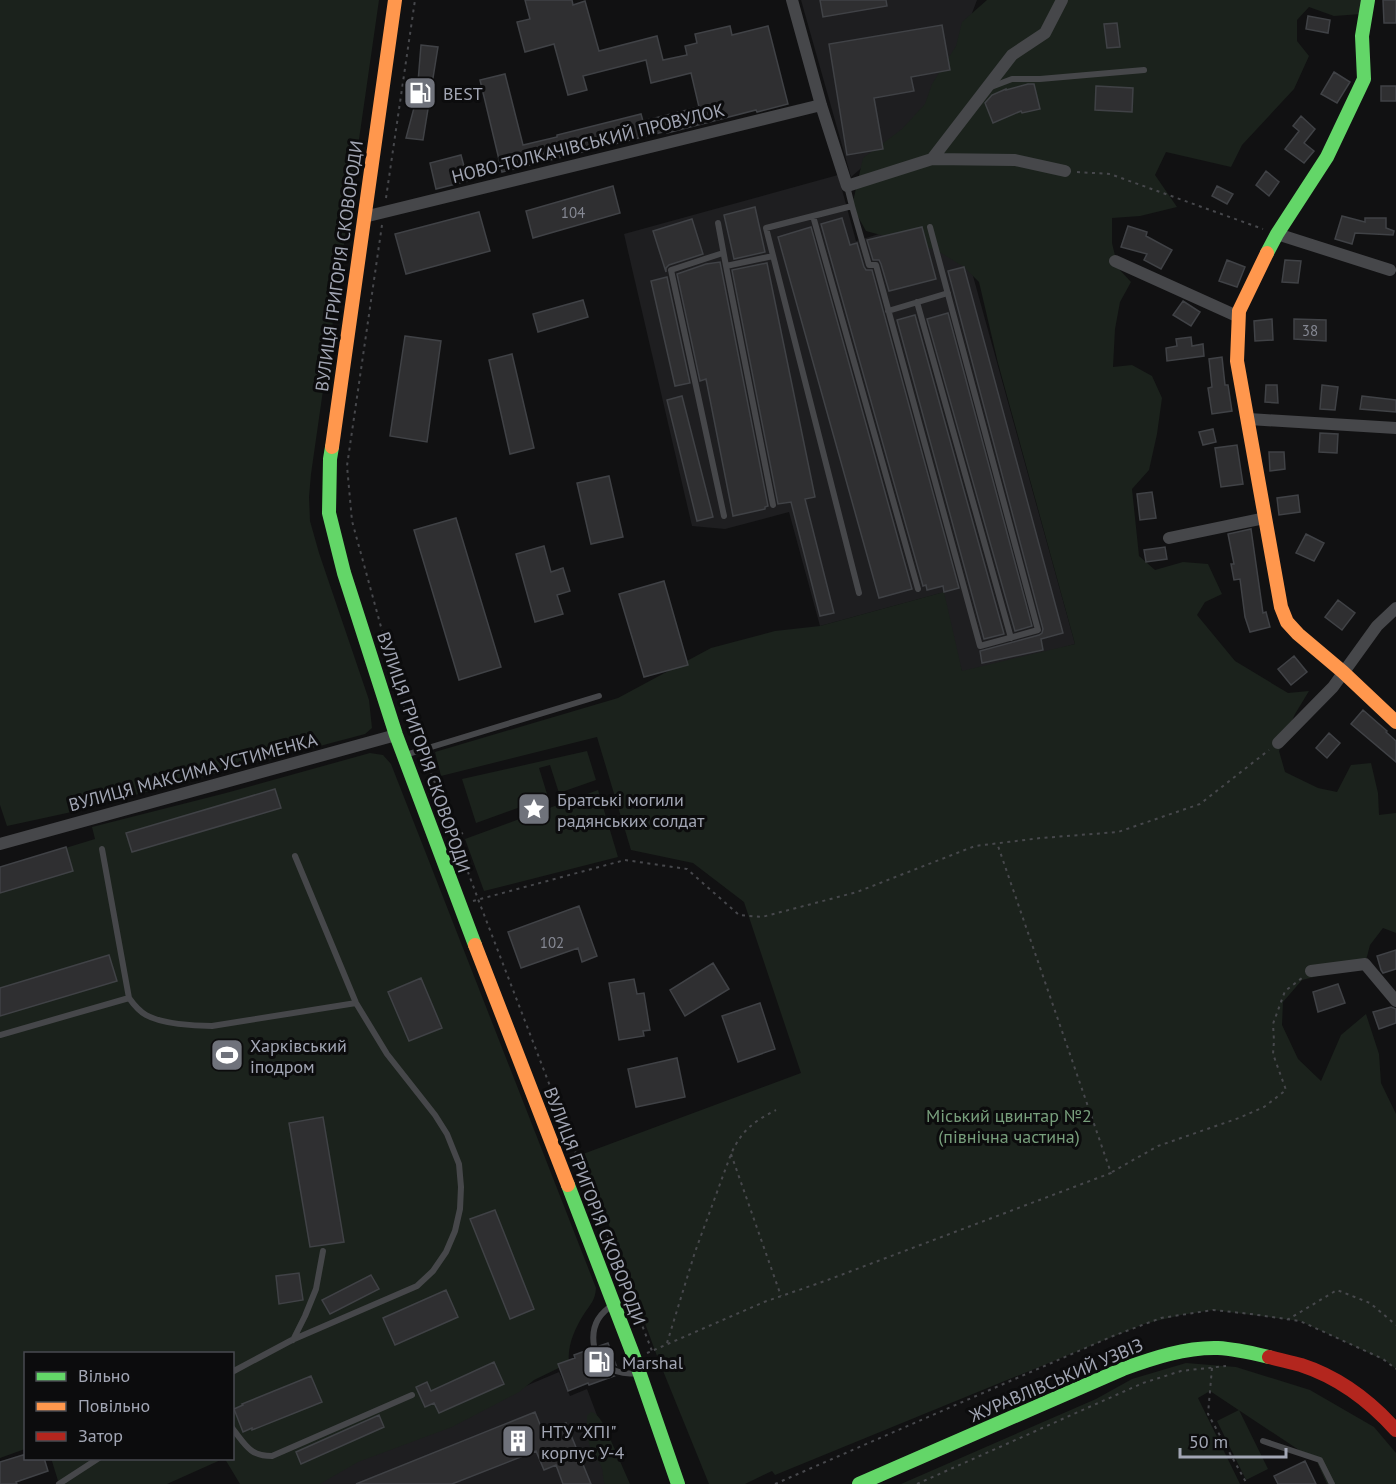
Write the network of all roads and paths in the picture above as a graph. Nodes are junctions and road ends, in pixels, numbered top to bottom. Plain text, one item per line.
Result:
1 (395, 0) edge
2 (416, 0) edge
3 (792, 0) edge
4 (1062, 0) edge
5 (1368, 0) edge
6 (1144, 70) dead end
7 (985, 89) junction
8 (821, 105) junction
9 (932, 159) junction
10 (1065, 171) joint
11 (847, 186) junction
12 (852, 206) junction
13 (384, 212) junction
14 (813, 216) junction
15 (364, 217) junction
16 (718, 223) dead end
17 (930, 227) dead end
18 (1277, 234) junction
19 (723, 253) junction
20 (773, 256) junction
21 (1115, 261) dead end
22 (726, 266) junction
23 (1390, 270) dead end
24 (948, 294) junction
25 (917, 302) junction
26 (888, 311) junction
27 (1239, 317) junction
28 (1249, 419) junction
29 (1396, 428) edge
30 (773, 505) dead end
31 (724, 516) dead end
32 (1265, 518) junction
33 (1169, 538) dead end
34 (918, 589) dead end
35 (859, 593) dead end
36 (1396, 608) edge
37 (1011, 638) junction
38 (1343, 672) junction
39 (397, 684) dead end
40 (400, 696) dead end
41 (599, 696) dead end
42 (1396, 722) edge
43 (396, 735) junction
44 (1278, 743) joint
45 (423, 751) junction
46 (404, 755) junction
47 (463, 833) dead end
48 (455, 837) junction
49 (997, 843) junction
50 (0, 844) edge
51 (102, 849) dead end
52 (296, 856) dead end
53 (624, 856) dead end
54 (625, 860) junction
55 (478, 899) junction
56 (460, 905) junction
57 (1311, 971) joint
58 (129, 998) junction
59 (1396, 1001) edge
60 (356, 1003) junction
61 (0, 1035) edge
62 (776, 1110) dead end
63 (731, 1154) junction
64 (1111, 1173) junction
65 (323, 1251) dead end
66 (781, 1296) junction
67 (614, 1304) junction
68 (1287, 1320) dead end
69 (1396, 1325) edge
70 (292, 1340) junction
71 (667, 1344) junction
72 (594, 1346) dead end
73 (1214, 1348) junction
74 (652, 1351) junction
75 (634, 1357) junction
76 (604, 1364) dead end
77 (1228, 1366) dead end
78 (1213, 1368) junction
79 (234, 1371) edge
80 (640, 1372) junction
81 (412, 1395) dead end
82 (234, 1430) edge
83 (1396, 1430) edge
84 (1263, 1441) dead end
85 (96, 1460) edge
86 (59, 1484) edge
87 (678, 1484) edge
88 (859, 1484) edge
89 (917, 1484) edge
90 (1247, 1484) edge
91 (1332, 1484) edge

1 - 15 street, ВУЛИЦЯ ГРИГОРІЯ СКОВОРОДИ
2 - 13 path
3 - 8 street
4 - 7 street
5 - 18 street
6 - 7 lane
7 - 9 street
8 - 11 street
8 - 13 street, НОВО-ТОЛКАЧІВСЬКИЙ ПРОВУЛОК
9 - 10 street
9 - 11 street
10 - 18 path
11 - 12 lane
12 - 14 lane
12 - 26 lane
13 - 15 street, НОВО-ТОЛКАЧІВСЬКИЙ ПРОВУЛОК
13 - 39 path
14 - 20 lane
14 - 34 lane
15 - 43 street, ВУЛИЦЯ ГРИГОРІЯ СКОВОРОДИ
16 - 19 lane
17 - 24 lane
18 - 23 street
18 - 27 street
19 - 22 lane
19 - 31 lane
20 - 22 lane
20 - 35 lane
21 - 27 street
22 - 30 lane
24 - 25 lane
24 - 37 lane
25 - 26 lane
25 - 37 lane
26 - 37 lane
27 - 28 street
28 - 29 street
28 - 32 street
32 - 33 street
32 - 38 street
36 - 38 street
38 - 42 street
38 - 44 street
40 - 45 path
41 - 45 lane
43 - 46 street, ВУЛИЦЯ ГРИГОРІЯ СКОВОРОДИ
43 - 50 street, ВУЛИЦЯ МАКСИМА УСТИМЕНКА
44 - 49 path
45 - 46 lane
45 - 48 path
46 - 56 street, ВУЛИЦЯ ГРИГОРІЯ СКОВОРОДИ
47 - 48 path
48 - 55 path
49 - 54 path
49 - 64 path
51 - 58 lane
52 - 60 lane
53 - 54 path
54 - 55 path
55 - 56 path
55 - 74 path
56 - 67 street, ВУЛИЦЯ ГРИГОРІЯ СКОВОРОДИ
57 - 59 street
57 - 64 path
58 - 60 lane
58 - 61 lane
60 - 70 lane
62 - 63 path
63 - 66 path
63 - 71 path
64 - 66 path
65 - 70 lane
66 - 71 path
67 - 72 lane
67 - 75 street, ВУЛИЦЯ ГРИГОРІЯ СКОВОРОДИ
68 - 69 path
70 - 79 lane
71 - 74 path
73 - 78 path
73 - 83 street, ЖУРАВЛІВСЬКИЙ УЗВІЗ
73 - 88 street, ЖУРАВЛІВСЬКИЙ УЗВІЗ
74 - 75 path
75 - 80 street, ВУЛИЦЯ ГРИГОРІЯ СКОВОРОДИ
76 - 80 lane
77 - 78 path
78 - 89 path
78 - 90 path
80 - 87 street, ВУЛИЦЯ ГРИГОРІЯ СКОВОРОДИ
81 - 82 lane
84 - 91 lane
85 - 86 lane

